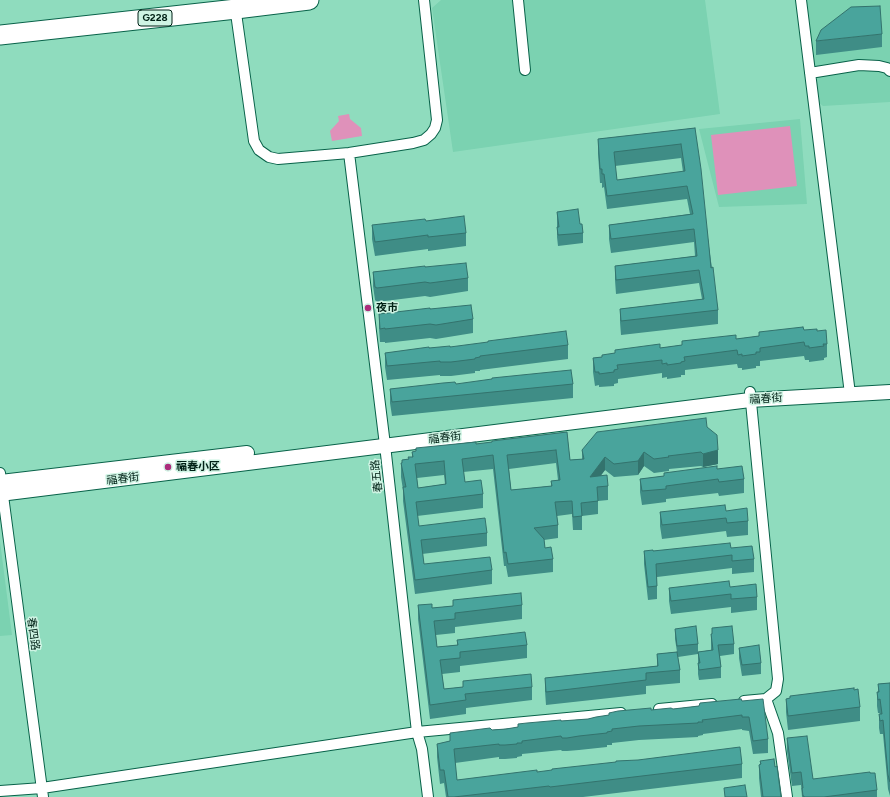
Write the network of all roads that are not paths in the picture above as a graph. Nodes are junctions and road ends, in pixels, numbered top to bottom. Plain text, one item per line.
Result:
1 (309, 0) edge
2 (424, 0) edge
3 (518, 0) edge
4 (801, 0) edge
5 (235, 5) edge
6 (0, 35) edge
7 (524, 70) dead end
8 (890, 71) edge
9 (810, 73) junction
10 (349, 153) junction
11 (890, 384) edge
12 (849, 390) junction
13 (890, 392) edge
14 (750, 396) junction
15 (385, 441) junction
16 (1, 485) edge
17 (766, 699) junction
18 (734, 702) edge
19 (718, 704) edge
20 (647, 710) edge
21 (631, 712) edge
22 (417, 732) junction
23 (0, 791) edge
24 (42, 792) edge
25 (428, 797) edge
26 (787, 797) edge

1 - 5 highway, G228
2 - 10 street
3 - 7 street
4 - 9 street
5 - 6 highway, G228
5 - 10 street
8 - 9 street
9 - 12 street
10 - 15 street, 春五路
11 - 12 main road, 福春街
12 - 13 main road, 福春街
12 - 14 main road, 福春街
14 - 15 main road, 福春街
14 - 17 street
15 - 16 main road, 福春街
15 - 22 street, 春五路
16 - 24 street, 春四路
17 - 18 street
17 - 26 street
19 - 20 street
21 - 22 street
22 - 24 street
22 - 25 street, 春五路
23 - 24 street

